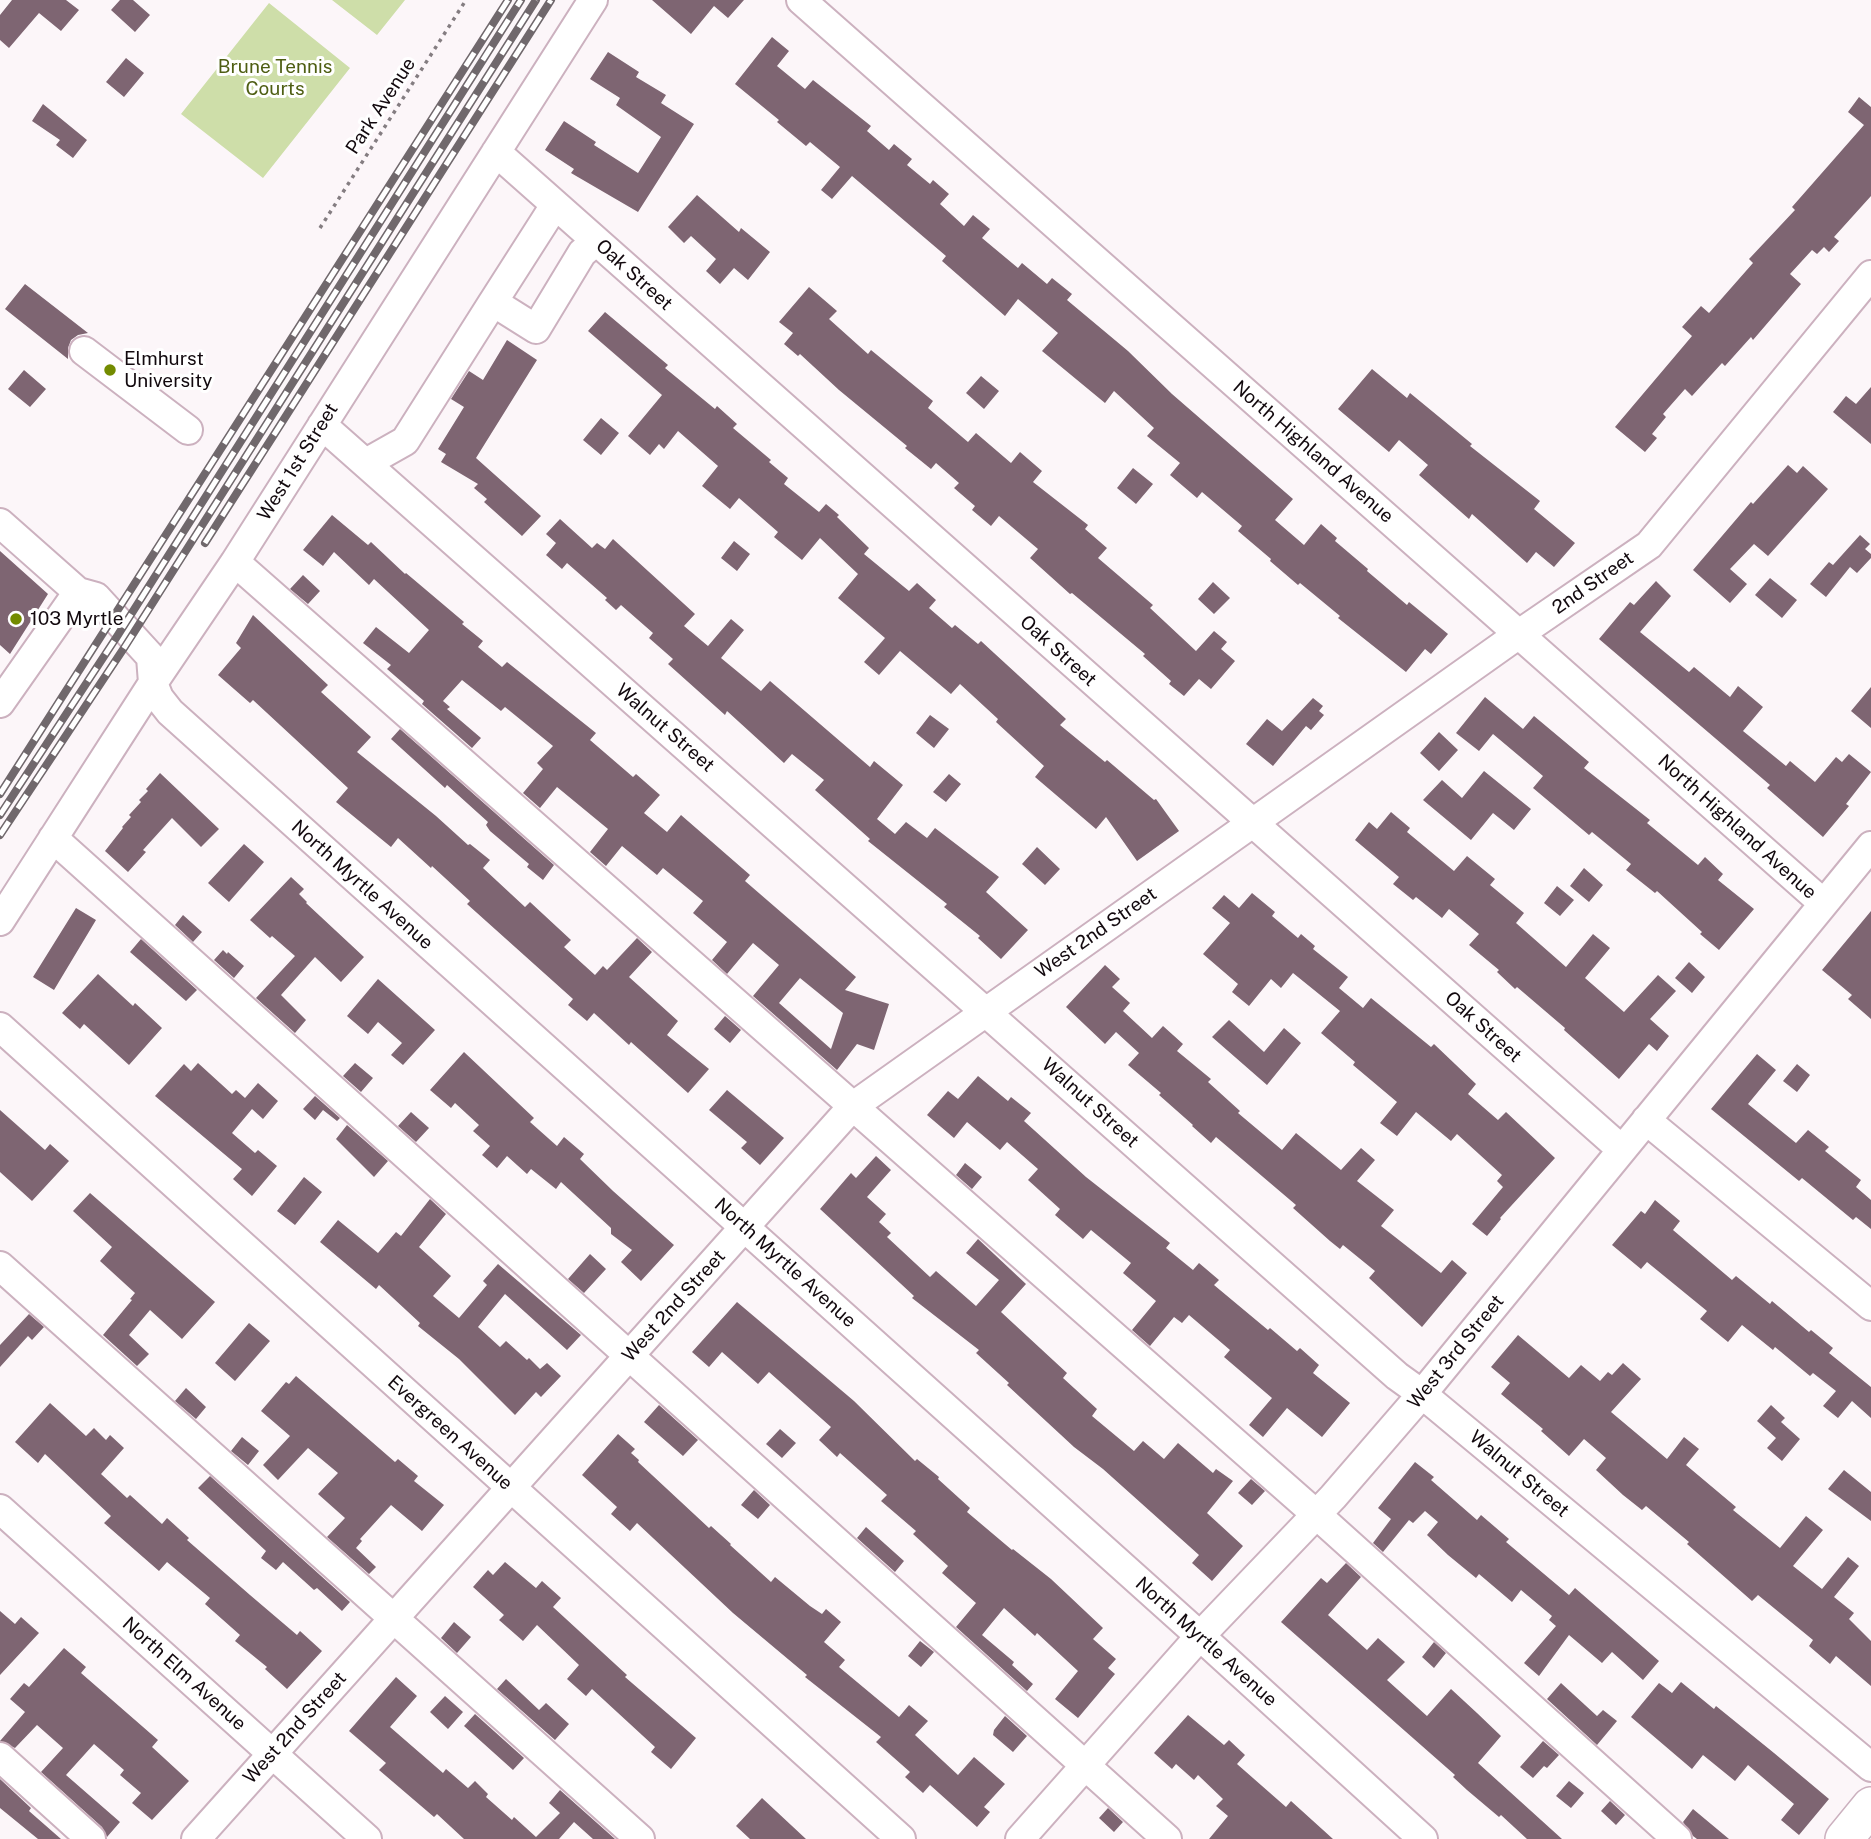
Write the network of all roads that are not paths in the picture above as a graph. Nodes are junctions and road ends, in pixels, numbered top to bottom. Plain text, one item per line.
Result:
1 (593, 0) edge
2 (801, 0) edge
3 (496, 152) junction
4 (555, 205) junction
5 (596, 242) junction
6 (1871, 275) edge
7 (493, 302) junction
8 (83, 351) dead end
9 (322, 425) junction
10 (188, 430) dead end
11 (366, 463) junction
12 (0, 523) edge
13 (235, 562) junction
14 (78, 592) junction
15 (1519, 634) junction
16 (153, 683) junction
17 (0, 703) edge
18 (1252, 823) junction
19 (53, 838) junction
20 (1870, 849) edge
21 (1823, 903) junction
22 (0, 921) edge
23 (986, 1011) junction
24 (0, 1027) edge
25 (852, 1107) junction
26 (1646, 1120) junction
27 (1621, 1149) junction
28 (745, 1227) junction
29 (0, 1266) edge
30 (1871, 1306) edge
31 (629, 1357) junction
32 (1422, 1394) junction
33 (511, 1488) junction
34 (0, 1509) edge
35 (1317, 1515) junction
36 (394, 1618) junction
37 (1200, 1636) junction
38 (273, 1754) junction
39 (0, 1757) edge
40 (1085, 1766) junction
41 (1871, 1767) edge
42 (1871, 1806) edge
43 (91, 1839) edge
44 (196, 1839) edge
45 (367, 1839) edge
46 (640, 1839) edge
47 (901, 1839) edge
48 (1020, 1839) edge
49 (1167, 1839) edge
50 (1423, 1839) edge
51 (1677, 1839) edge
52 (1844, 1839) edge

1 - 3 street, West 1st Street
2 - 15 street, North Highland Avenue
3 - 4 street, Oak Street
3 - 9 street, West 1st Street
4 - 5 street, Oak Street
4 - 7 street
5 - 7 street
5 - 18 street, Oak Street
6 - 15 street, 2nd Street
7 - 11 street
8 - 10 street
9 - 11 street, Walnut Street
9 - 13 street, West 1st Street
11 - 23 street, Walnut Street
12 - 14 street, North Myrtle Avenue
13 - 16 street, West 1st Street
13 - 25 street
14 - 16 street, North Myrtle Avenue
14 - 17 street
15 - 18 street, 2nd Street
15 - 21 street, North Highland Avenue
16 - 19 street, West 1st Street
16 - 28 street, North Myrtle Avenue
18 - 23 street, West 2nd Street
18 - 27 street, Oak Street
19 - 22 street, West 1st Street
19 - 31 street
20 - 21 street, West 3rd Street
21 - 26 street, West 3rd Street
23 - 25 street, West 2nd Street
23 - 32 street, Walnut Street
24 - 33 street, Evergreen Avenue
25 - 28 street, West 2nd Street
25 - 35 street
26 - 27 street, West 3rd Street
26 - 30 street
27 - 32 street, West 3rd Street
28 - 31 street, West 2nd Street
28 - 37 street, North Myrtle Avenue
29 - 36 street
31 - 33 street, West 2nd Street
31 - 40 street
32 - 35 street, West 3rd Street
32 - 41 street, Walnut Street
33 - 36 street, West 2nd Street
33 - 47 street, Evergreen Avenue
34 - 38 street, North Elm Avenue
35 - 37 street, West 3rd Street
35 - 51 street
36 - 38 street, West 2nd Street
36 - 46 street
37 - 40 street, West 3rd Street
37 - 50 street, North Myrtle Avenue
38 - 44 street, West 2nd Street
38 - 45 street, North Elm Avenue
39 - 43 street
40 - 48 street, West 3rd Street
40 - 49 street
42 - 52 main road

